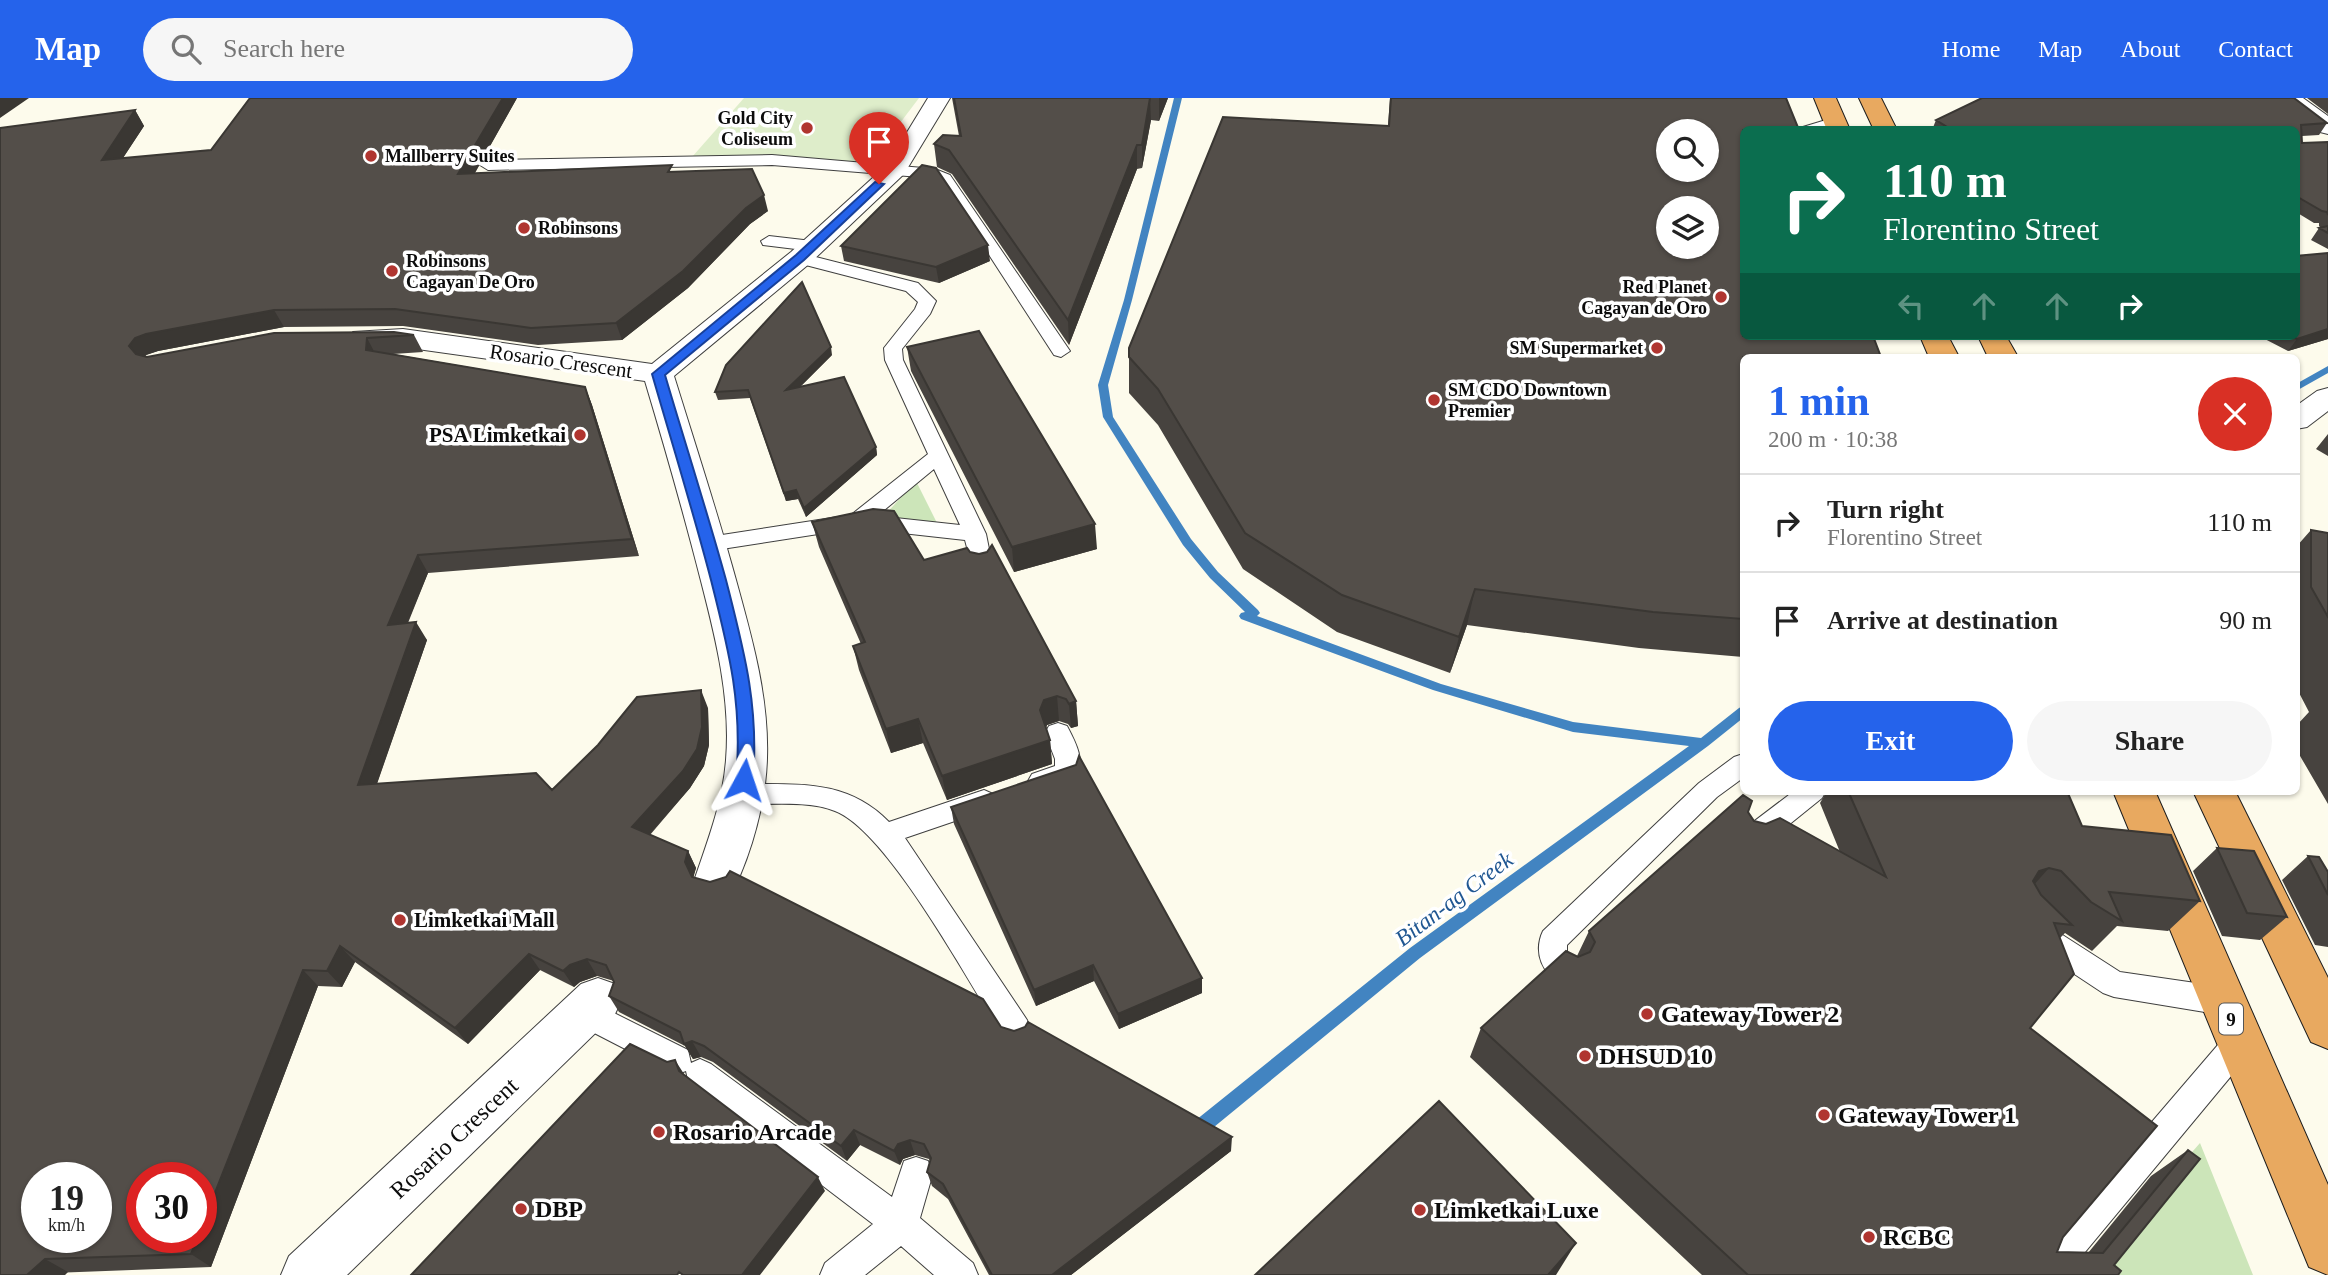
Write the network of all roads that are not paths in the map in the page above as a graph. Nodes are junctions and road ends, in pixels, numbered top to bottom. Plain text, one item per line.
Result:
1 (939, 98) edge
2 (1825, 98) edge
3 (1870, 98) edge
4 (2289, 98) edge
5 (1838, 125) edge
6 (1884, 126) edge
7 (2324, 138) edge
8 (488, 165) dead end
9 (896, 169) junction
10 (769, 241) dead end
11 (806, 252) junction
12 (333, 338) edge
13 (1061, 351) dead end
14 (658, 374) junction
15 (2328, 397) edge
16 (2300, 417) edge
17 (938, 456) junction
18 (857, 521) junction
19 (975, 534) junction
20 (709, 544) junction
21 (982, 569) edge
22 (1058, 733) dead end
23 (1740, 766) edge
24 (740, 794) junction
25 (1808, 795) edge
26 (2136, 795) edge
27 (2216, 795) edge
28 (886, 834) junction
29 (1747, 842) edge
30 (717, 878) edge
31 (2023, 913) edge
32 (1564, 971) edge
33 (591, 1006) joint
34 (2232, 1022) junction
35 (2328, 1027) edge
36 (1016, 1030) edge
37 (915, 1173) dead end
38 (901, 1224) junction
39 (2328, 1248) edge
40 (313, 1274) edge
41 (837, 1275) edge
42 (961, 1275) edge
43 (2043, 1275) edge

1 - 9 street
2 - 5 highway
3 - 6 highway
4 - 7 street
8 - 9 lane
9 - 11 street
9 - 13 lane
10 - 11 lane
11 - 14 street
11 - 17 lane
12 - 14 street, Rosario Crescent
14 - 20 street, Rosario Crescent
15 - 16 street
17 - 18 lane
17 - 19 lane
18 - 19 lane
18 - 20 lane
19 - 21 lane
20 - 24 street, Rosario Crescent
22 - 28 lane
23 - 32 lane
24 - 28 lane
24 - 30 street, Rosario Crescent
25 - 29 lane
26 - 34 highway, 9
27 - 35 highway
28 - 36 lane
31 - 34 lane
33 - 38 lane
33 - 40 street, Rosario Crescent
34 - 39 highway, 9
34 - 43 lane
37 - 38 lane
38 - 41 lane
38 - 42 lane

